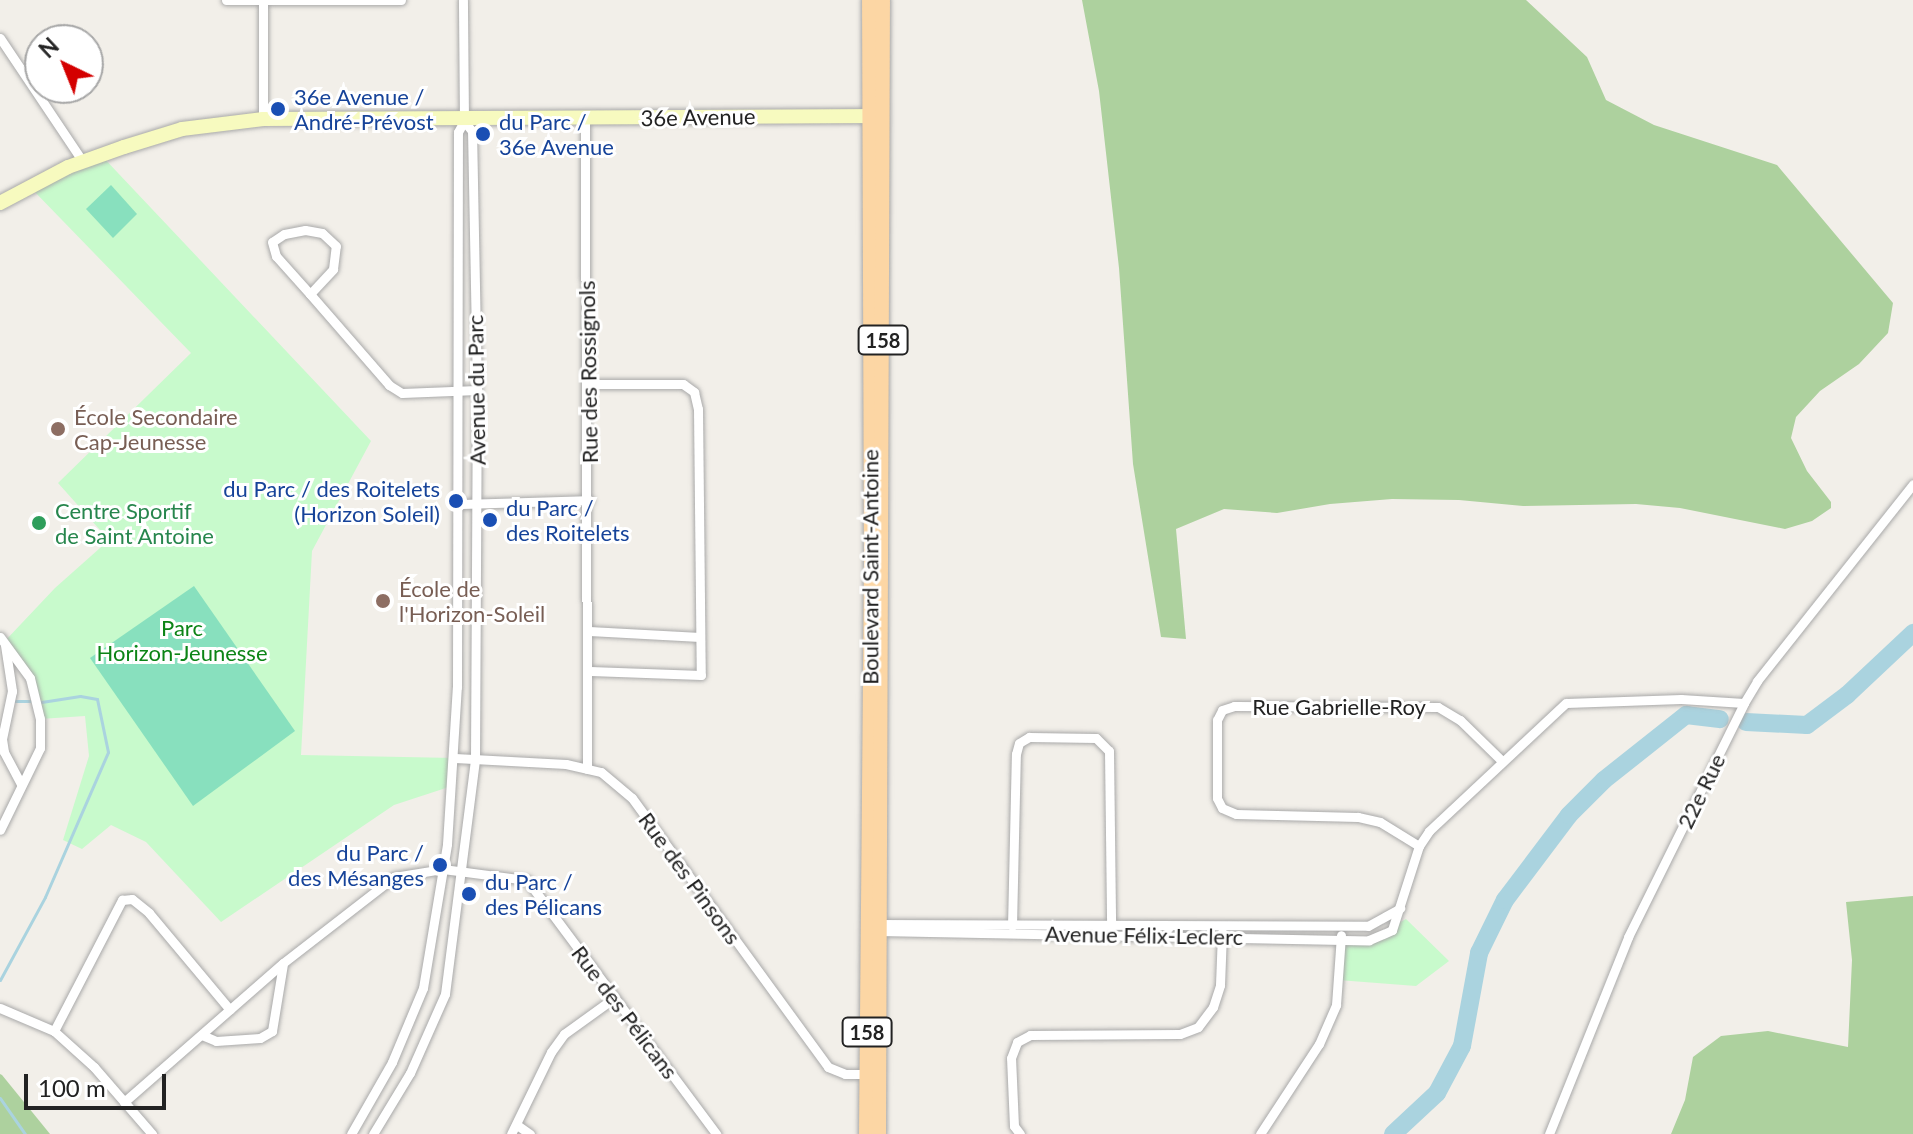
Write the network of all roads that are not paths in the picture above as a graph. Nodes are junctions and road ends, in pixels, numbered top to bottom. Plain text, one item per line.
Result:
1 (226, 0) edge
2 (263, 0) edge
3 (375, 0) edge
4 (401, 0) edge
5 (463, 0) edge
6 (869, 0) edge
7 (883, 0) edge
8 (0, 38) edge
9 (878, 116) junction
10 (263, 119) junction
11 (585, 119) junction
12 (464, 121) junction
13 (83, 162) junction
14 (0, 203) edge
15 (310, 294) junction
16 (588, 384) junction
17 (477, 390) junction
18 (458, 391) junction
19 (1913, 484) edge
20 (589, 500) junction
21 (458, 504) junction
22 (477, 505) junction
23 (589, 631) junction
24 (700, 637) junction
25 (2, 640) edge
26 (457, 659) junction
27 (478, 661) junction
28 (590, 671) junction
29 (1744, 703) junction
30 (455, 758) junction
31 (475, 760) junction
32 (1502, 761) junction
33 (587, 769) junction
34 (21, 784) junction
35 (0, 830) edge
36 (1419, 846) junction
37 (443, 869) junction
38 (460, 871) junction
39 (1400, 908) junction
40 (1111, 923) junction
41 (1342, 926) junction
42 (875, 928) junction
43 (1012, 928) junction
44 (1222, 931) junction
45 (1111, 935) junction
46 (1341, 939) junction
47 (283, 963) junction
48 (614, 998) junction
49 (0, 1008) edge
50 (230, 1010) junction
51 (54, 1031) junction
52 (202, 1035) junction
53 (873, 1074) junction
54 (124, 1102) junction
55 (514, 1130) edge
56 (152, 1134) edge
57 (351, 1134) edge
58 (373, 1134) edge
59 (530, 1134) edge
60 (716, 1134) edge
61 (866, 1134) edge
62 (879, 1134) edge
63 (1020, 1134) edge
64 (1260, 1134) edge
65 (1549, 1134) edge

1 - 2 street
2 - 3 street
2 - 10 street
3 - 4 street
5 - 12 street, Avenue du Parc
6 - 9 main road, Boulevard Saint-Antoine / 158
7 - 9 main road, Boulevard Saint-Antoine / 158
8 - 13 street
9 - 11 street, 36e Avenue
9 - 42 main road, Boulevard Saint-Antoine / 158
10 - 12 street, 36e Avenue
10 - 13 street, 36e Avenue
11 - 12 street, 36e Avenue
11 - 16 street, Rue des Rossignols
12 - 17 street, Avenue du Parc
12 - 18 street, Avenue du Parc
13 - 14 street, 36e Avenue
15 - 15 street
15 - 18 street
16 - 20 street, Rue des Rossignols
16 - 24 street
17 - 18 street
17 - 22 street, Avenue du Parc
18 - 21 street, Avenue du Parc
19 - 29 street, 22e Rue
20 - 22 street
20 - 23 street, Rue des Rossignols
21 - 22 street
21 - 26 street, Avenue du Parc
22 - 27 street, Avenue du Parc
23 - 24 street
23 - 28 street, Rue des Rossignols
24 - 28 street
25 - 34 street
25 - 34 street
26 - 27 street
26 - 30 street, Avenue du Parc
27 - 31 street, Avenue du Parc
28 - 33 street, Rue des Rossignols
29 - 32 street, Avenue Félix-Leclerc
29 - 65 street, 22e Rue
30 - 31 street, Rue des Pinsons
30 - 37 street, Avenue du Parc
31 - 33 street, Rue des Pinsons
31 - 38 street, Avenue du Parc
32 - 36 street, Avenue Félix-Leclerc
32 - 36 street, Rue Gabrielle-Roy
33 - 53 street, Rue des Pinsons
34 - 35 street
36 - 39 street, Avenue Félix-Leclerc
37 - 38 street, Rue des Pélicans
37 - 47 street, Rue des Pélicans
37 - 57 street, Avenue du Parc
38 - 48 street, Rue des Pélicans
38 - 58 street, Avenue du Parc
39 - 41 street, Avenue Félix-Leclerc
39 - 46 street, Avenue Félix-Leclerc
40 - 43 street, Avenue Félix-Leclerc
40 - 43 street
40 - 44 street, Avenue Félix-Leclerc
40 - 45 street
41 - 44 street, Avenue Félix-Leclerc
41 - 46 street
42 - 43 street, Avenue Félix-Leclerc
42 - 53 main road, Boulevard Saint-Antoine / 158
43 - 45 street, Avenue Félix-Leclerc
44 - 45 street, Avenue Félix-Leclerc
44 - 46 street, Avenue Félix-Leclerc
44 - 63 street
46 - 64 street
47 - 50 street, Rue des Pélicans
47 - 52 street
48 - 55 street
48 - 60 street, Rue des Pélicans
49 - 51 street
50 - 51 street
50 - 52 street, Rue des Pélicans
51 - 54 street
52 - 54 street, Rue des Pélicans
53 - 61 main road, Boulevard Saint-Antoine / 158
53 - 62 main road, Boulevard Saint-Antoine / 158
54 - 56 street
55 - 59 street

